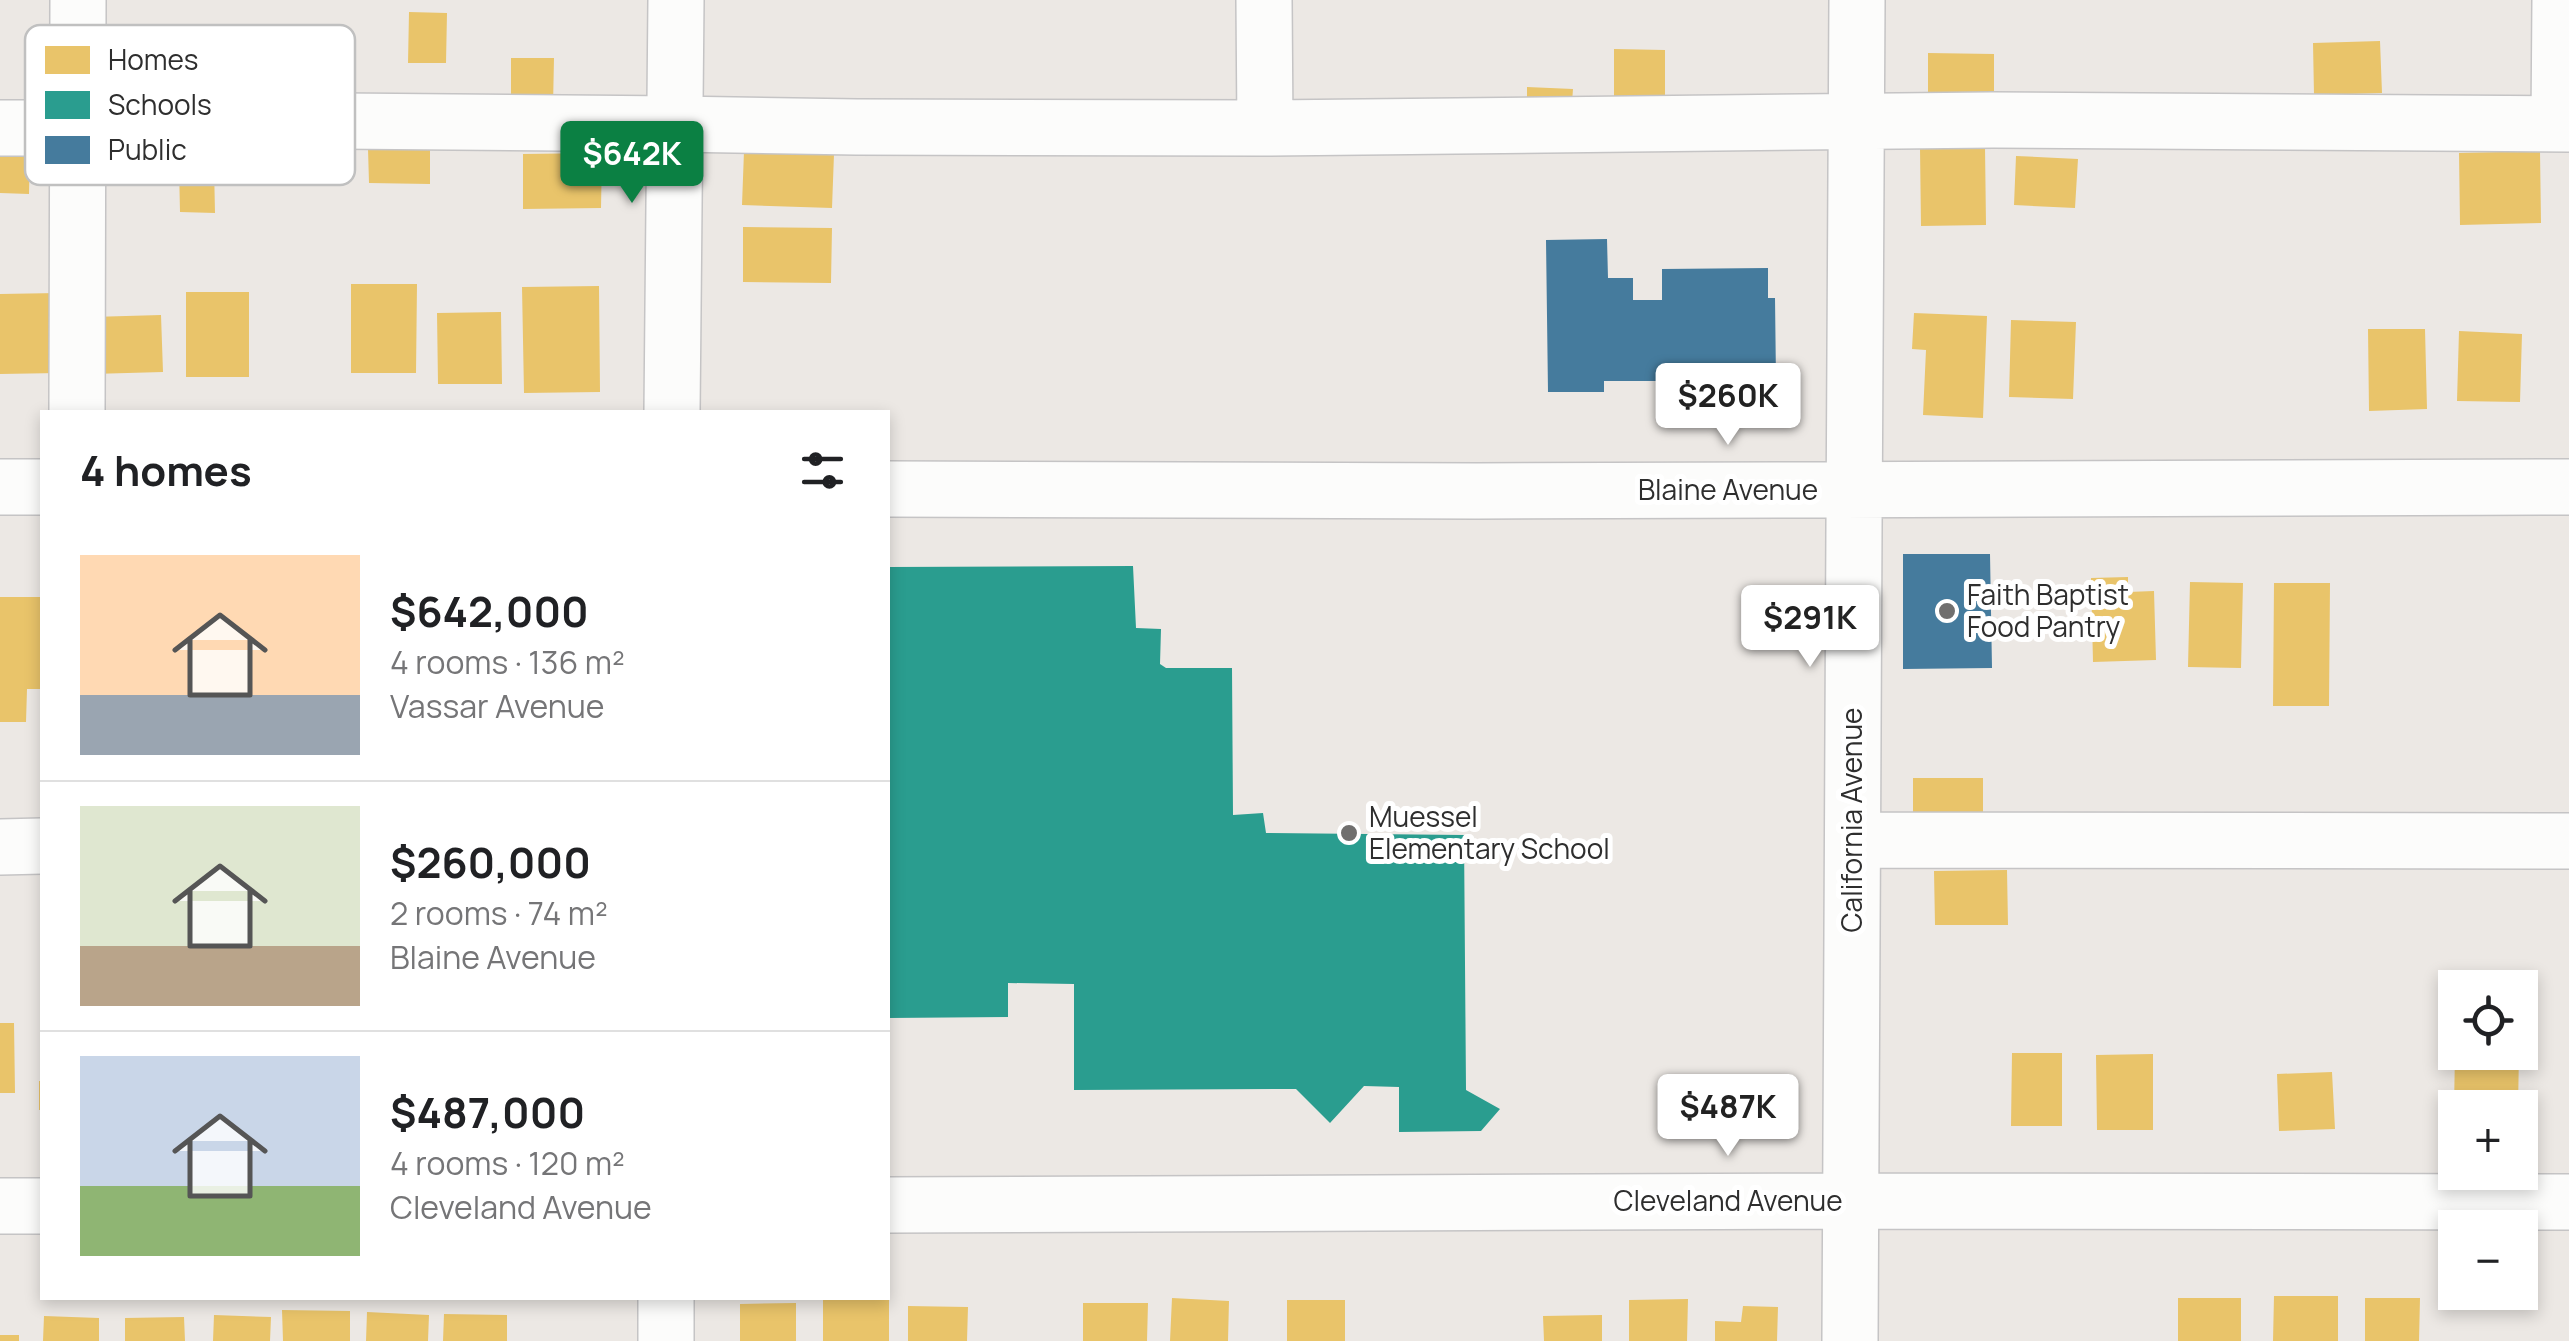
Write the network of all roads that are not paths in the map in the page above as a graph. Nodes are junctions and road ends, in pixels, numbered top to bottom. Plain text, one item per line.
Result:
1 (676, 0) edge
2 (1264, 0) edge
3 (1857, 0) edge
4 (2560, 0) edge
5 (355, 122) edge
6 (1856, 123) junction
7 (676, 124) junction
8 (2564, 124) edge
9 (1265, 128) junction
10 (78, 185) edge
11 (78, 410) edge
12 (672, 410) edge
13 (0, 486) edge
14 (40, 486) edge
15 (2569, 488) edge
16 (890, 489) edge
17 (1856, 490) junction
18 (1853, 840) junction
19 (2569, 841) edge
20 (40, 846) edge
21 (0, 847) edge
22 (1851, 1201) junction
23 (2569, 1202) edge
24 (890, 1205) edge
25 (0, 1206) edge
26 (40, 1206) edge
27 (666, 1300) edge
28 (666, 1341) edge
29 (1850, 1341) edge

1 - 7 street
2 - 9 street
3 - 6 street, California Avenue
4 - 8 street
5 - 7 street
6 - 8 street
6 - 9 street
6 - 17 street, California Avenue
7 - 9 street
7 - 12 street
10 - 11 street
13 - 14 street
15 - 17 street, Blaine Avenue
16 - 17 street, Blaine Avenue
17 - 18 street, California Avenue
18 - 19 street
18 - 22 street, California Avenue
20 - 21 street
22 - 23 street, Cleveland Avenue
22 - 24 street, Cleveland Avenue
22 - 29 street, California Avenue
25 - 26 street
27 - 28 street

